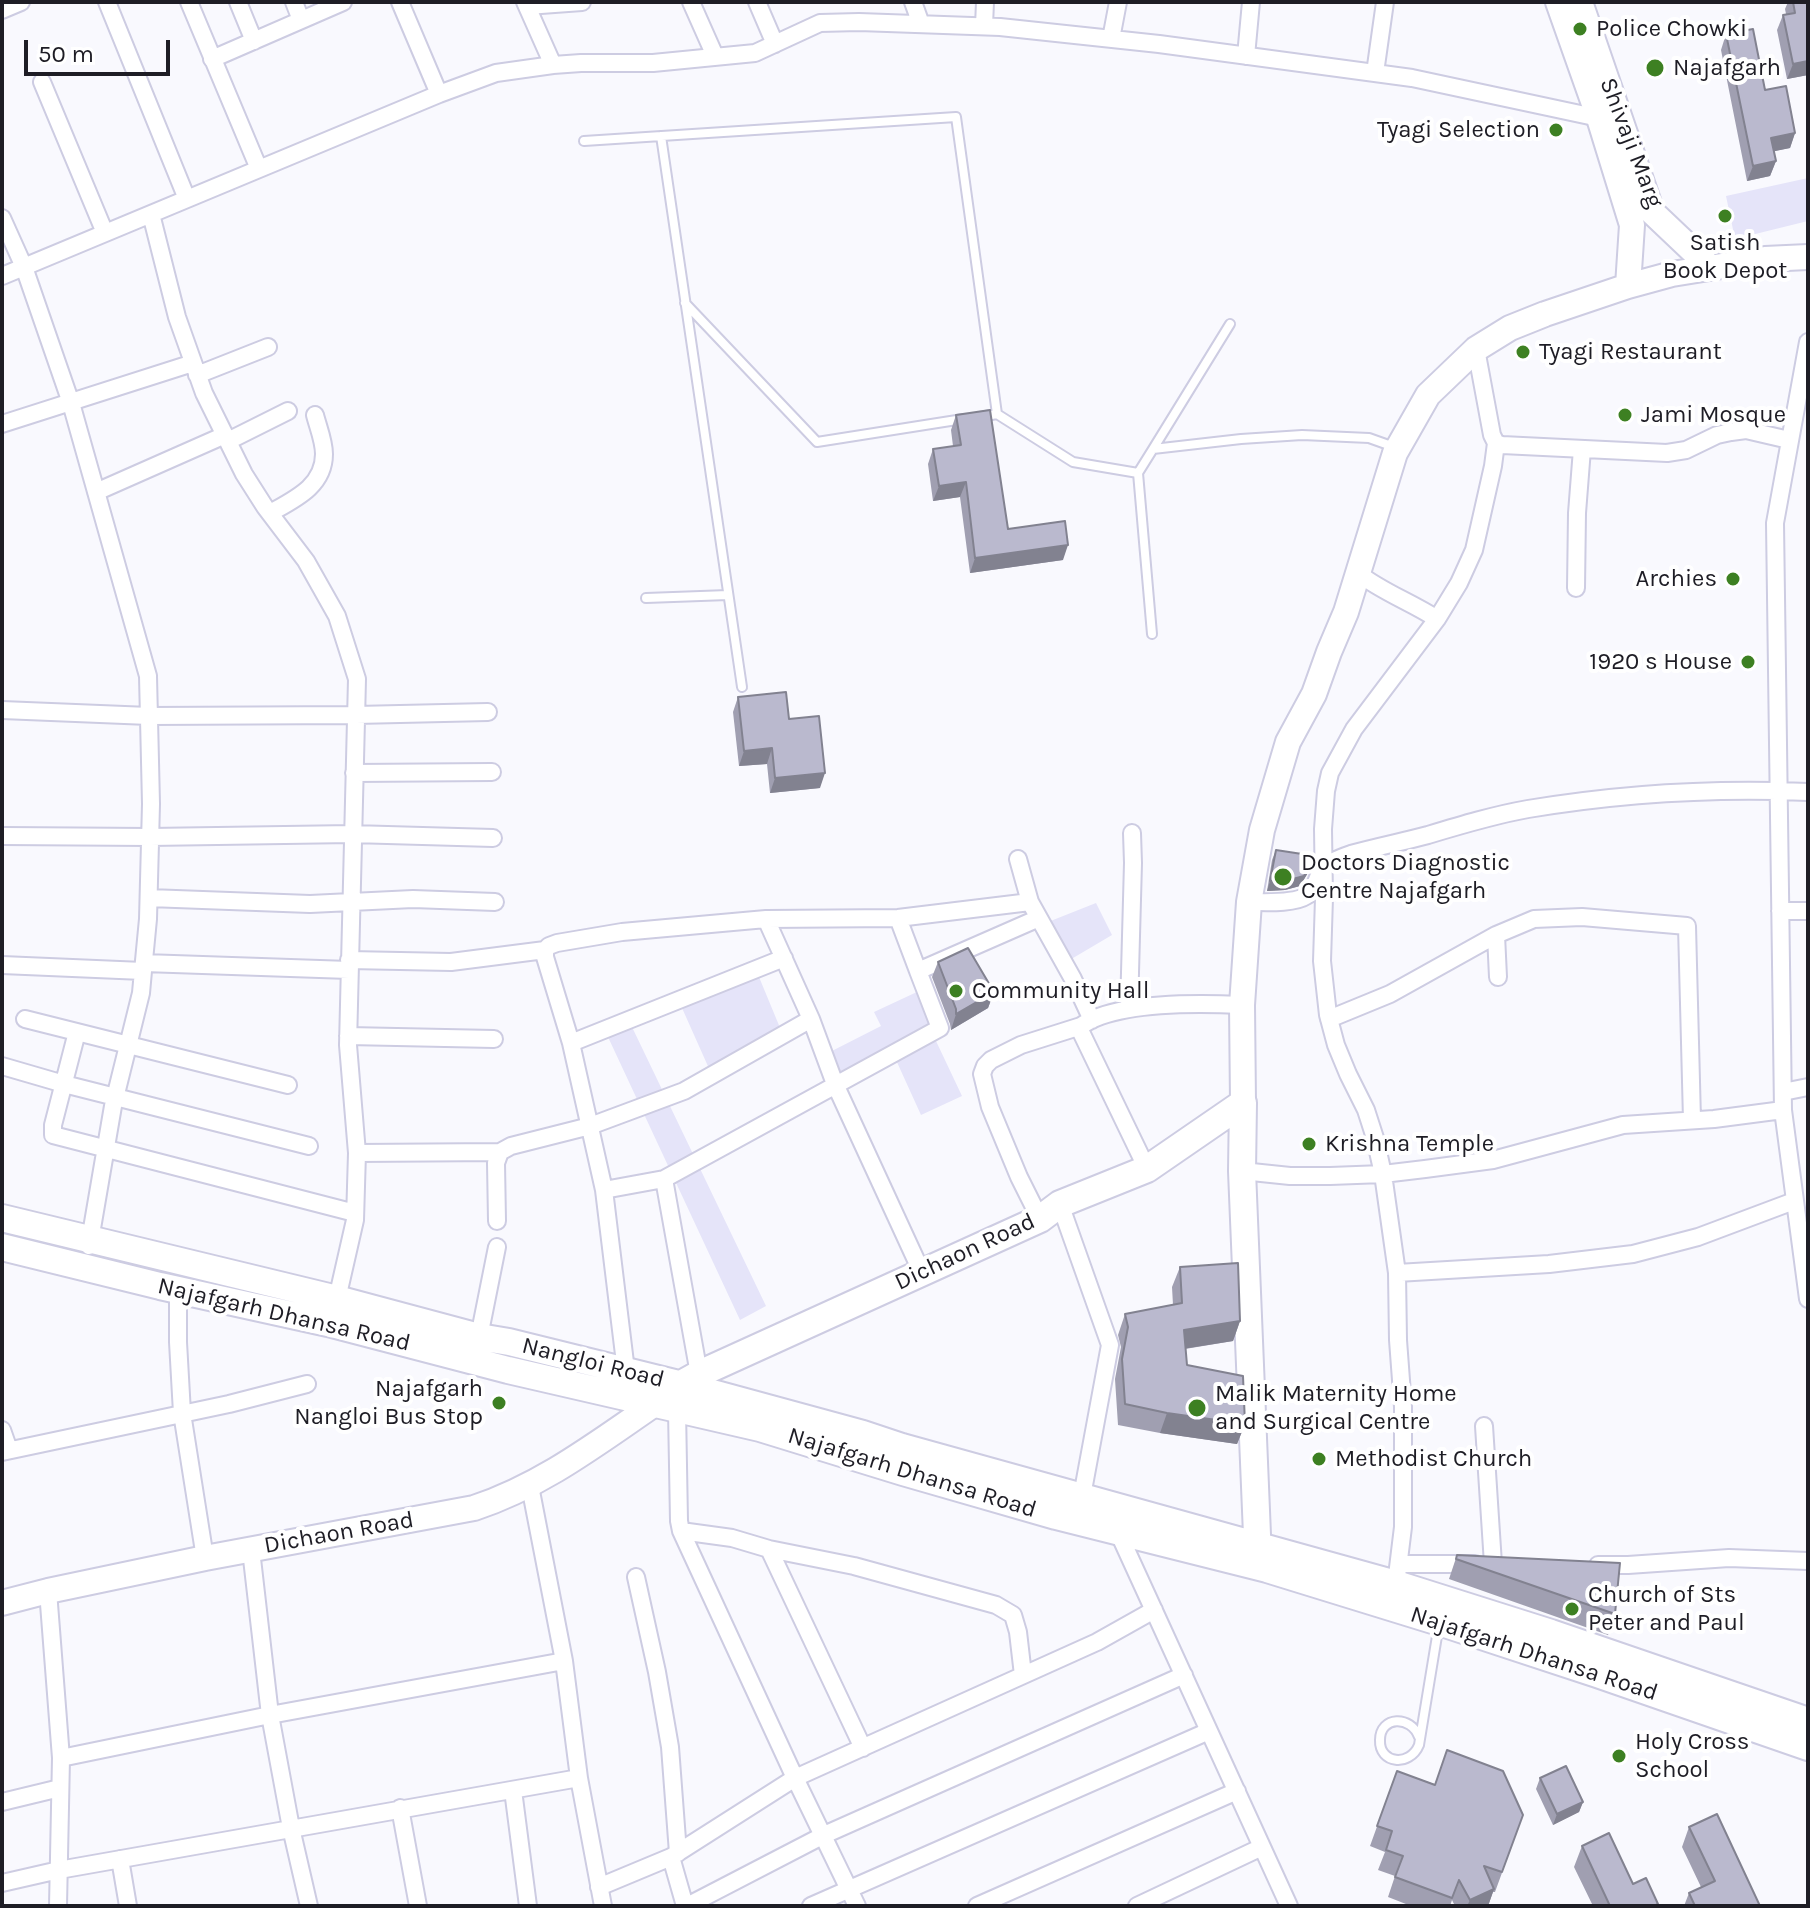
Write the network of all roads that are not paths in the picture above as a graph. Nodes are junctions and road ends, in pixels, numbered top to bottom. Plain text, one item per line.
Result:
1 (21, 2) edge
2 (107, 2) edge
3 (189, 2) edge
4 (238, 2) edge
5 (294, 2) edge
6 (343, 2) edge
7 (400, 2) edge
8 (582, 2) edge
9 (691, 2) edge
10 (757, 2) edge
11 (913, 2) edge
12 (985, 2) edge
13 (1118, 2) edge
14 (1251, 2) edge
15 (1385, 2) edge
16 (1558, 2) edge
17 (1580, 2) edge
18 (526, 4) edge
19 (2, 10) edge
20 (301, 20) junction
21 (921, 24) junction
22 (984, 26) junction
23 (1111, 39) junction
24 (254, 41) junction
25 (775, 44) junction
26 (715, 56) junction
27 (1246, 56) junction
28 (212, 59) junction
29 (553, 65) junction
30 (1375, 73) junction
31 (42, 82) dead end
32 (439, 94) junction
33 (1608, 115) junction
34 (661, 136) junction
35 (584, 141) dead end
36 (259, 169) junction
37 (187, 199) junction
38 (151, 214) junction
39 (2, 218) edge
40 (105, 233) junction
41 (1808, 257) edge
42 (24, 267) junction
43 (1710, 267) junction
44 (2, 276) edge
45 (1628, 286) junction
46 (685, 303) junction
47 (1230, 324) dead end
48 (1808, 342) edge
49 (268, 347) dead end
50 (1476, 349) junction
51 (195, 369) junction
52 (1805, 373) edge
53 (71, 403) junction
54 (288, 411) dead end
55 (997, 414) junction
56 (315, 415) dead end
57 (2, 424) edge
58 (226, 438) junction
59 (1789, 440) junction
60 (1496, 443) junction
61 (1398, 448) junction
62 (1153, 449) junction
63 (1582, 449) junction
64 (1138, 473) junction
65 (96, 492) junction
66 (270, 513) junction
67 (1358, 573) junction
68 (1576, 588) dead end
69 (728, 595) junction
70 (646, 598) dead end
71 (1437, 619) junction
72 (1152, 634) dead end
73 (742, 687) dead end
74 (2, 710) edge
75 (488, 712) dead end
76 (356, 715) junction
77 (149, 716) junction
78 (492, 772) dead end
79 (354, 773) junction
80 (1779, 791) junction
81 (1808, 792) edge
82 (1132, 833) dead end
83 (352, 834) junction
84 (2, 836) edge
85 (150, 837) junction
86 (493, 838) dead end
87 (1018, 859) dead end
88 (1323, 869) junction
89 (149, 898) junction
90 (350, 902) junction
91 (495, 902) dead end
92 (1030, 902) junction
93 (1249, 902) junction
94 (1780, 911) junction
95 (1808, 911) edge
96 (898, 918) junction
97 (1039, 918) junction
98 (766, 919) junction
99 (1496, 935) junction
100 (545, 950) junction
101 (784, 958) junction
102 (2, 965) edge
103 (349, 965) junction
104 (144, 967) junction
105 (918, 971) junction
106 (1498, 977) dead end
107 (1242, 1005) junction
108 (1129, 1009) junction
109 (25, 1019) dead end
110 (811, 1019) junction
111 (1329, 1019) junction
112 (1086, 1023) junction
113 (77, 1032) junction
114 (348, 1036) junction
115 (494, 1039) dead end
116 (571, 1043) junction
117 (128, 1046) junction
118 (2, 1066) edge
119 (64, 1084) junction
120 (835, 1084) junction
121 (288, 1085) dead end
122 (1808, 1087) edge
123 (1783, 1092) junction
124 (115, 1097) junction
125 (1243, 1103) junction
126 (1783, 1110) junction
127 (1692, 1120) junction
128 (590, 1126) junction
129 (309, 1146) dead end
130 (106, 1149) junction
131 (500, 1152) junction
132 (357, 1153) junction
133 (1147, 1169) junction
134 (1242, 1171) junction
135 (1383, 1174) junction
136 (664, 1179) junction
137 (604, 1190) junction
138 (1794, 1201) junction
139 (1050, 1212) junction
140 (355, 1213) junction
141 (2, 1218) edge
142 (497, 1221) dead end
143 (90, 1240) junction
144 (2, 1247) edge
145 (497, 1247) dead end
146 (84, 1267) junction
147 (922, 1273) junction
148 (1397, 1273) junction
149 (178, 1290) junction
150 (337, 1299) junction
151 (1808, 1299) edge
152 (479, 1337) junction
153 (626, 1371) junction
154 (307, 1384) dead end
155 (677, 1394) junction
156 (182, 1413) junction
157 (1484, 1426) dead end
158 (2, 1430) edge
159 (5, 1451) edge
160 (530, 1486) junction
161 (1082, 1496) junction
162 (681, 1531) junction
163 (1119, 1534) junction
164 (769, 1549) junction
165 (251, 1550) junction
166 (1258, 1556) junction
167 (205, 1558) junction
168 (1808, 1561) edge
169 (1588, 1564) edge
170 (1398, 1574) junction
171 (636, 1577) dead end
172 (48, 1591) junction
173 (2, 1603) edge
174 (1154, 1610) junction
175 (1439, 1622) junction
176 (564, 1661) junction
177 (1023, 1675) junction
178 (1184, 1675) junction
179 (270, 1715) junction
180 (1808, 1721) edge
181 (1209, 1731) junction
182 (1419, 1737) junction
183 (1808, 1747) edge
184 (863, 1748) junction
185 (61, 1758) junction
186 (579, 1778) junction
187 (795, 1778) junction
188 (60, 1788) junction
189 (513, 1790) junction
190 (1237, 1791) junction
191 (2, 1802) edge
192 (400, 1808) junction
193 (291, 1828) junction
194 (824, 1835) junction
195 (1262, 1847) junction
196 (674, 1855) junction
197 (120, 1859) junction
198 (59, 1870) junction
199 (2, 1883) edge
200 (599, 1887) junction
201 (849, 1889) junction
202 (58, 1906) edge
203 (128, 1906) edge
204 (309, 1906) edge
205 (418, 1906) edge
206 (528, 1906) edge
207 (603, 1906) edge
208 (686, 1906) edge
209 (811, 1906) edge
210 (857, 1906) edge
211 (977, 1906) edge
212 (1137, 1906) edge
213 (1289, 1906) edge

1 - 19 street
2 - 37 street
3 - 28 street
4 - 24 street
5 - 20 street
6 - 20 street
7 - 32 street
8 - 18 street
9 - 26 street
10 - 25 street
11 - 21 street
12 - 22 street
13 - 23 street
14 - 27 street
15 - 30 street
16 - 33 main road, Shivaji Marg
17 - 33 main road, Shivaji Marg
18 - 29 street
20 - 24 street
21 - 22 street
21 - 25 street
22 - 23 street
23 - 27 street
24 - 28 street
25 - 26 street
26 - 29 street
27 - 30 street
28 - 36 street
29 - 32 street
30 - 33 street
31 - 40 street
32 - 36 street
33 - 43 main road, Shivaji Marg
33 - 45 main road, Shivaji Marg
34 - 35 lane
34 - 46 lane
34 - 55 lane
36 - 37 street
37 - 38 street
38 - 40 street
38 - 51 street
39 - 42 street
40 - 42 street
41 - 43 main road
42 - 44 street
42 - 53 street
43 - 45 main road
45 - 50 main road
46 - 55 lane
46 - 69 lane
47 - 62 lane
48 - 52 street
49 - 51 street
50 - 60 street
50 - 61 main road
51 - 53 street
51 - 58 street
52 - 59 street
53 - 57 street
53 - 65 street
54 - 58 street
55 - 64 lane
56 - 66 street
58 - 65 street
58 - 66 street
59 - 63 street
59 - 80 street
60 - 63 street
60 - 71 street
61 - 62 lane
61 - 67 main road
62 - 64 lane
63 - 68 street
64 - 72 lane
65 - 77 street
66 - 76 street
67 - 71 street
67 - 93 main road
69 - 70 lane
69 - 73 lane
71 - 88 street
74 - 77 street
75 - 76 street
76 - 77 street
76 - 79 street
77 - 85 street
78 - 79 street
79 - 83 street
80 - 81 street
80 - 88 street
80 - 94 street
82 - 108 street
83 - 85 street
83 - 86 street
83 - 90 street
84 - 85 street
85 - 89 street
87 - 92 street
88 - 93 street
88 - 111 street
89 - 90 street
89 - 104 street
90 - 91 street
90 - 103 street
92 - 96 street
92 - 97 street
93 - 107 main road
94 - 95 street
94 - 123 street
96 - 98 street
96 - 105 street
97 - 105 street
97 - 112 street
98 - 100 street
98 - 101 street
99 - 106 street
99 - 111 street
99 - 127 street
100 - 103 street
100 - 116 street
101 - 110 street
101 - 116 street
102 - 104 street
103 - 104 street
103 - 114 street
104 - 117 street
105 - 120 street
107 - 108 street
107 - 125 main road
108 - 112 street
109 - 113 street
110 - 120 street
110 - 128 street
111 - 135 street
112 - 133 street
112 - 139 street
113 - 117 street
113 - 119 street
114 - 115 street
114 - 132 street
116 - 128 street
117 - 121 street
117 - 124 street
118 - 119 street
119 - 124 street
119 - 130 street
120 - 136 street
120 - 147 street
122 - 123 street
123 - 126 street
124 - 129 street
124 - 130 street
125 - 133 main road, Dichaon Road
125 - 134 main road
126 - 127 street
126 - 138 street
127 - 135 street
128 - 131 street
128 - 137 street
130 - 140 street
130 - 143 street
131 - 132 street
131 - 142 street
132 - 140 street
133 - 139 main road, Dichaon Road
134 - 135 street
134 - 166 main road
135 - 148 street
136 - 137 street
136 - 155 street
137 - 153 street
138 - 148 street
138 - 151 street
139 - 147 main road, Dichaon Road
139 - 161 street
140 - 150 street
141 - 143 main road, Nangloi Road
143 - 146 street
143 - 150 main road, Nangloi Road
144 - 146 main road, Najafgarh Dhansa Road
145 - 152 street
146 - 149 main road, Najafgarh Dhansa Road
147 - 155 main road, Dichaon Road
148 - 170 street
149 - 155 main road, Najafgarh Dhansa Road
149 - 156 street
150 - 152 main road, Nangloi Road
152 - 153 main road, Nangloi Road
153 - 155 main road, Nangloi Road
154 - 156 street
155 - 160 main road, Dichaon Road
155 - 161 main road
155 - 162 street
155 - 163 main road, Najafgarh Dhansa Road
156 - 159 street
156 - 167 street
157 - 170 street
158 - 159 street
160 - 165 main road, Dichaon Road
160 - 176 street
161 - 166 main road
162 - 164 street
162 - 187 street
163 - 166 main road, Najafgarh Dhansa Road
163 - 174 street
164 - 177 street
164 - 184 street
165 - 167 main road, Dichaon Road
165 - 179 street
166 - 170 main road
166 - 175 main road, Najafgarh Dhansa Road
167 - 172 main road, Dichaon Road
168 - 169 street
170 - 180 main road
171 - 196 street
172 - 173 main road, Dichaon Road
172 - 185 street
174 - 177 street
174 - 178 street
175 - 182 lane
175 - 183 main road, Najafgarh Dhansa Road
176 - 179 street
176 - 186 street
177 - 184 street
178 - 181 street
178 - 194 street
179 - 185 street
179 - 193 street
181 - 190 street
181 - 201 street
182 - 182 lane
184 - 187 street
185 - 188 street
186 - 189 street
186 - 200 street
187 - 194 street
187 - 196 street
188 - 191 street
188 - 198 street
189 - 192 street
189 - 206 street
190 - 195 street
190 - 211 street
192 - 193 street
192 - 205 street
193 - 197 street
193 - 204 street
194 - 201 street
194 - 208 street
195 - 212 street
195 - 213 street
196 - 200 street
196 - 208 street
197 - 198 street
197 - 203 street
198 - 199 street
198 - 202 street
200 - 207 street
201 - 209 street
201 - 210 street

